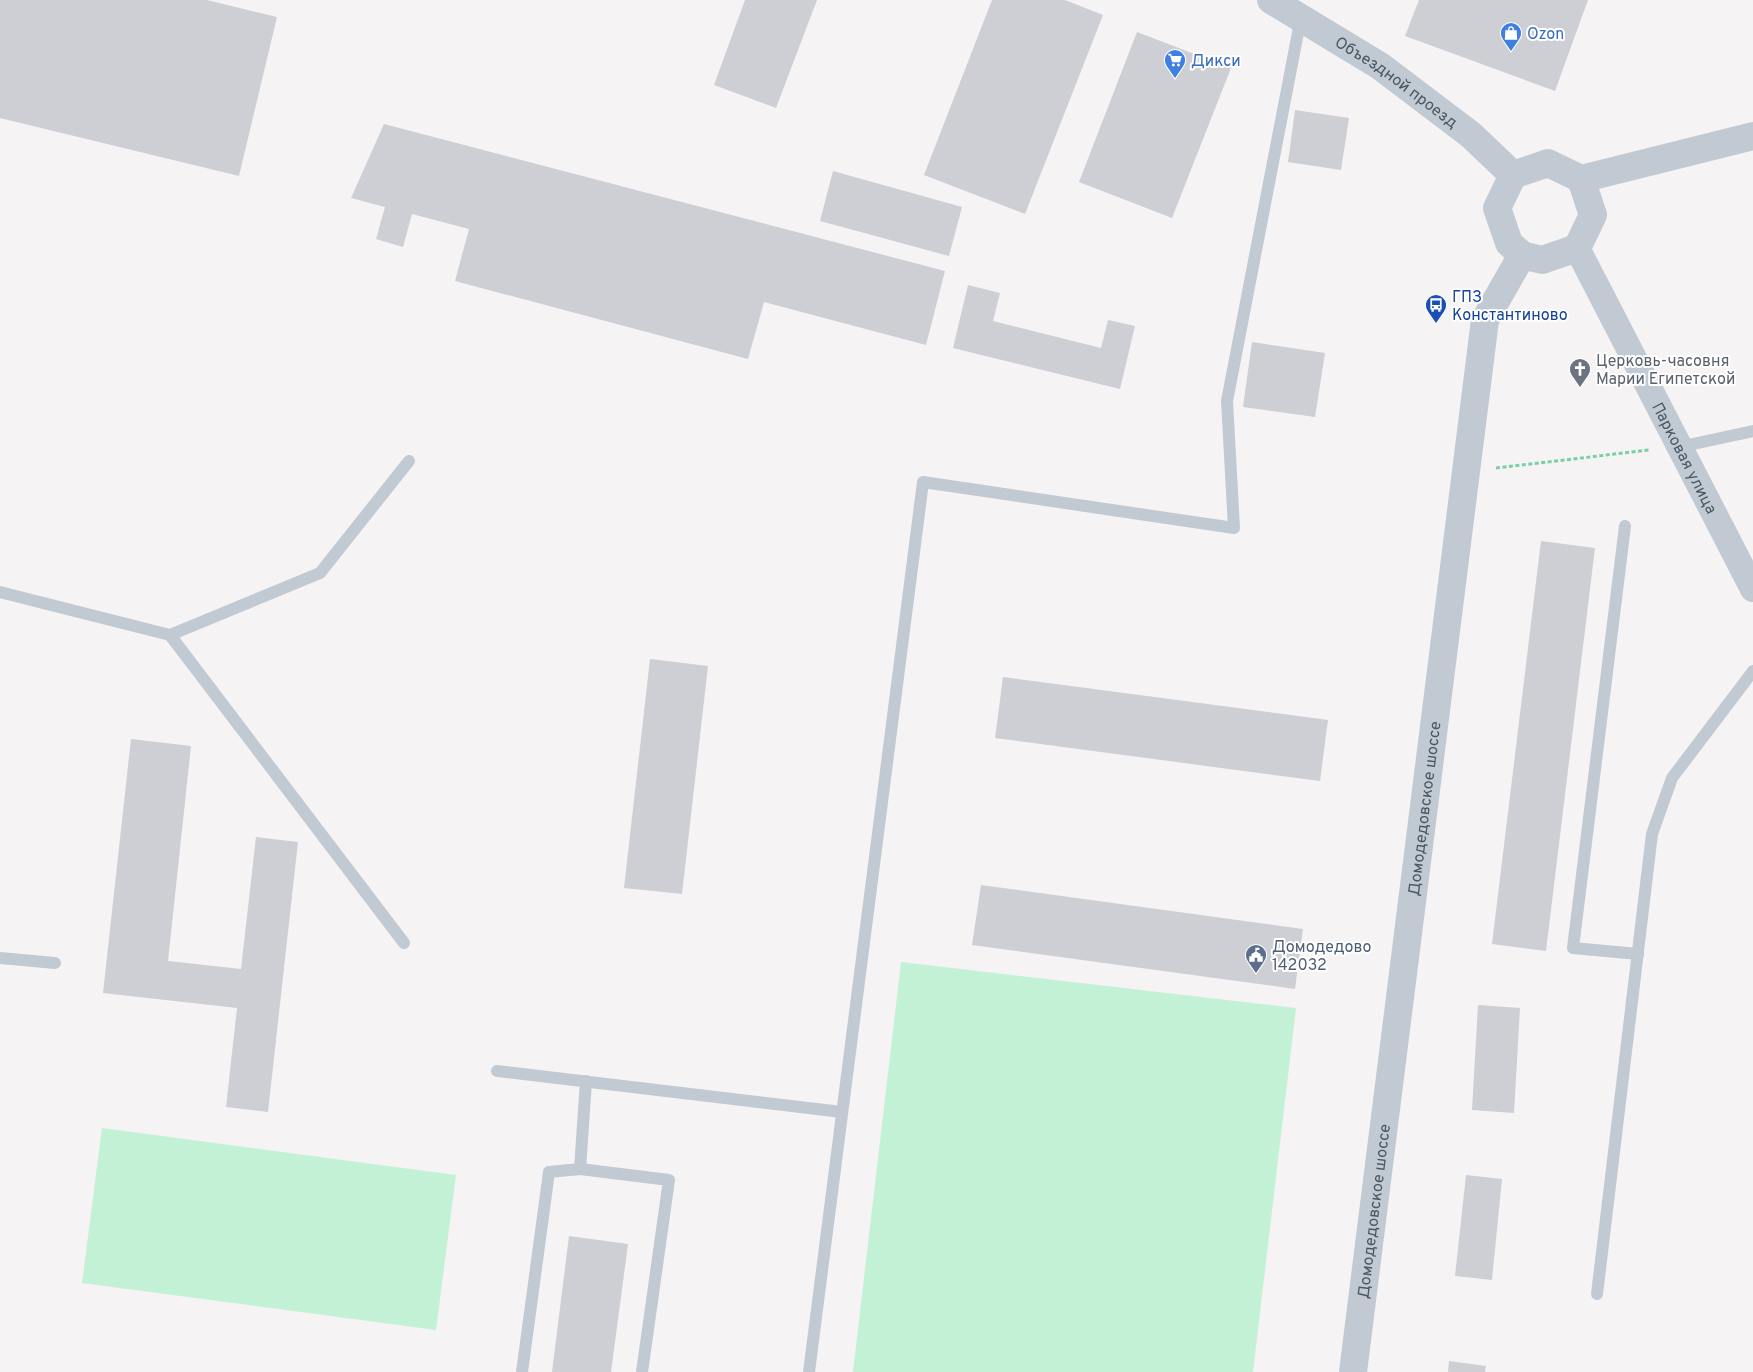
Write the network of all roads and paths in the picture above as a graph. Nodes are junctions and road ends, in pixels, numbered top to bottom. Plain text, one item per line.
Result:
1 (1272, 0) edge
2 (1301, 17) junction
3 (1753, 136) edge
4 (1513, 175) junction
5 (1581, 179) junction
6 (1577, 248) junction
7 (1522, 255) junction
8 (1753, 431) edge
9 (1679, 446) junction
10 (409, 462) dead end
11 (1466, 472) junction
12 (1625, 526) dead end
13 (1753, 590) edge
14 (0, 592) edge
15 (170, 635) junction
16 (1753, 671) edge
17 (404, 943) dead end
18 (1638, 954) junction
19 (0, 958) edge
20 (55, 963) dead end
21 (497, 1071) dead end
22 (586, 1081) junction
23 (842, 1112) junction
24 (580, 1169) junction
25 (1597, 1294) dead end
26 (522, 1372) edge
27 (642, 1372) edge
28 (809, 1372) edge
29 (1353, 1372) edge

1 - 2 street, Объездной проезд
2 - 4 street, Объездной проезд
2 - 23 lane
3 - 5 street
4 - 5 street
4 - 7 street
5 - 6 street
6 - 7 street
6 - 9 street, Парковая улица
7 - 11 street, Домодедовское шоссе
8 - 9 lane
9 - 11 path
9 - 13 street, Парковая улица
10 - 15 lane
11 - 29 street, Домодедовское шоссе
12 - 18 lane
14 - 15 lane
15 - 17 lane
16 - 18 lane
18 - 25 lane
19 - 20 lane
21 - 22 lane
22 - 23 lane
22 - 24 lane
23 - 28 lane
24 - 26 lane
24 - 27 lane

